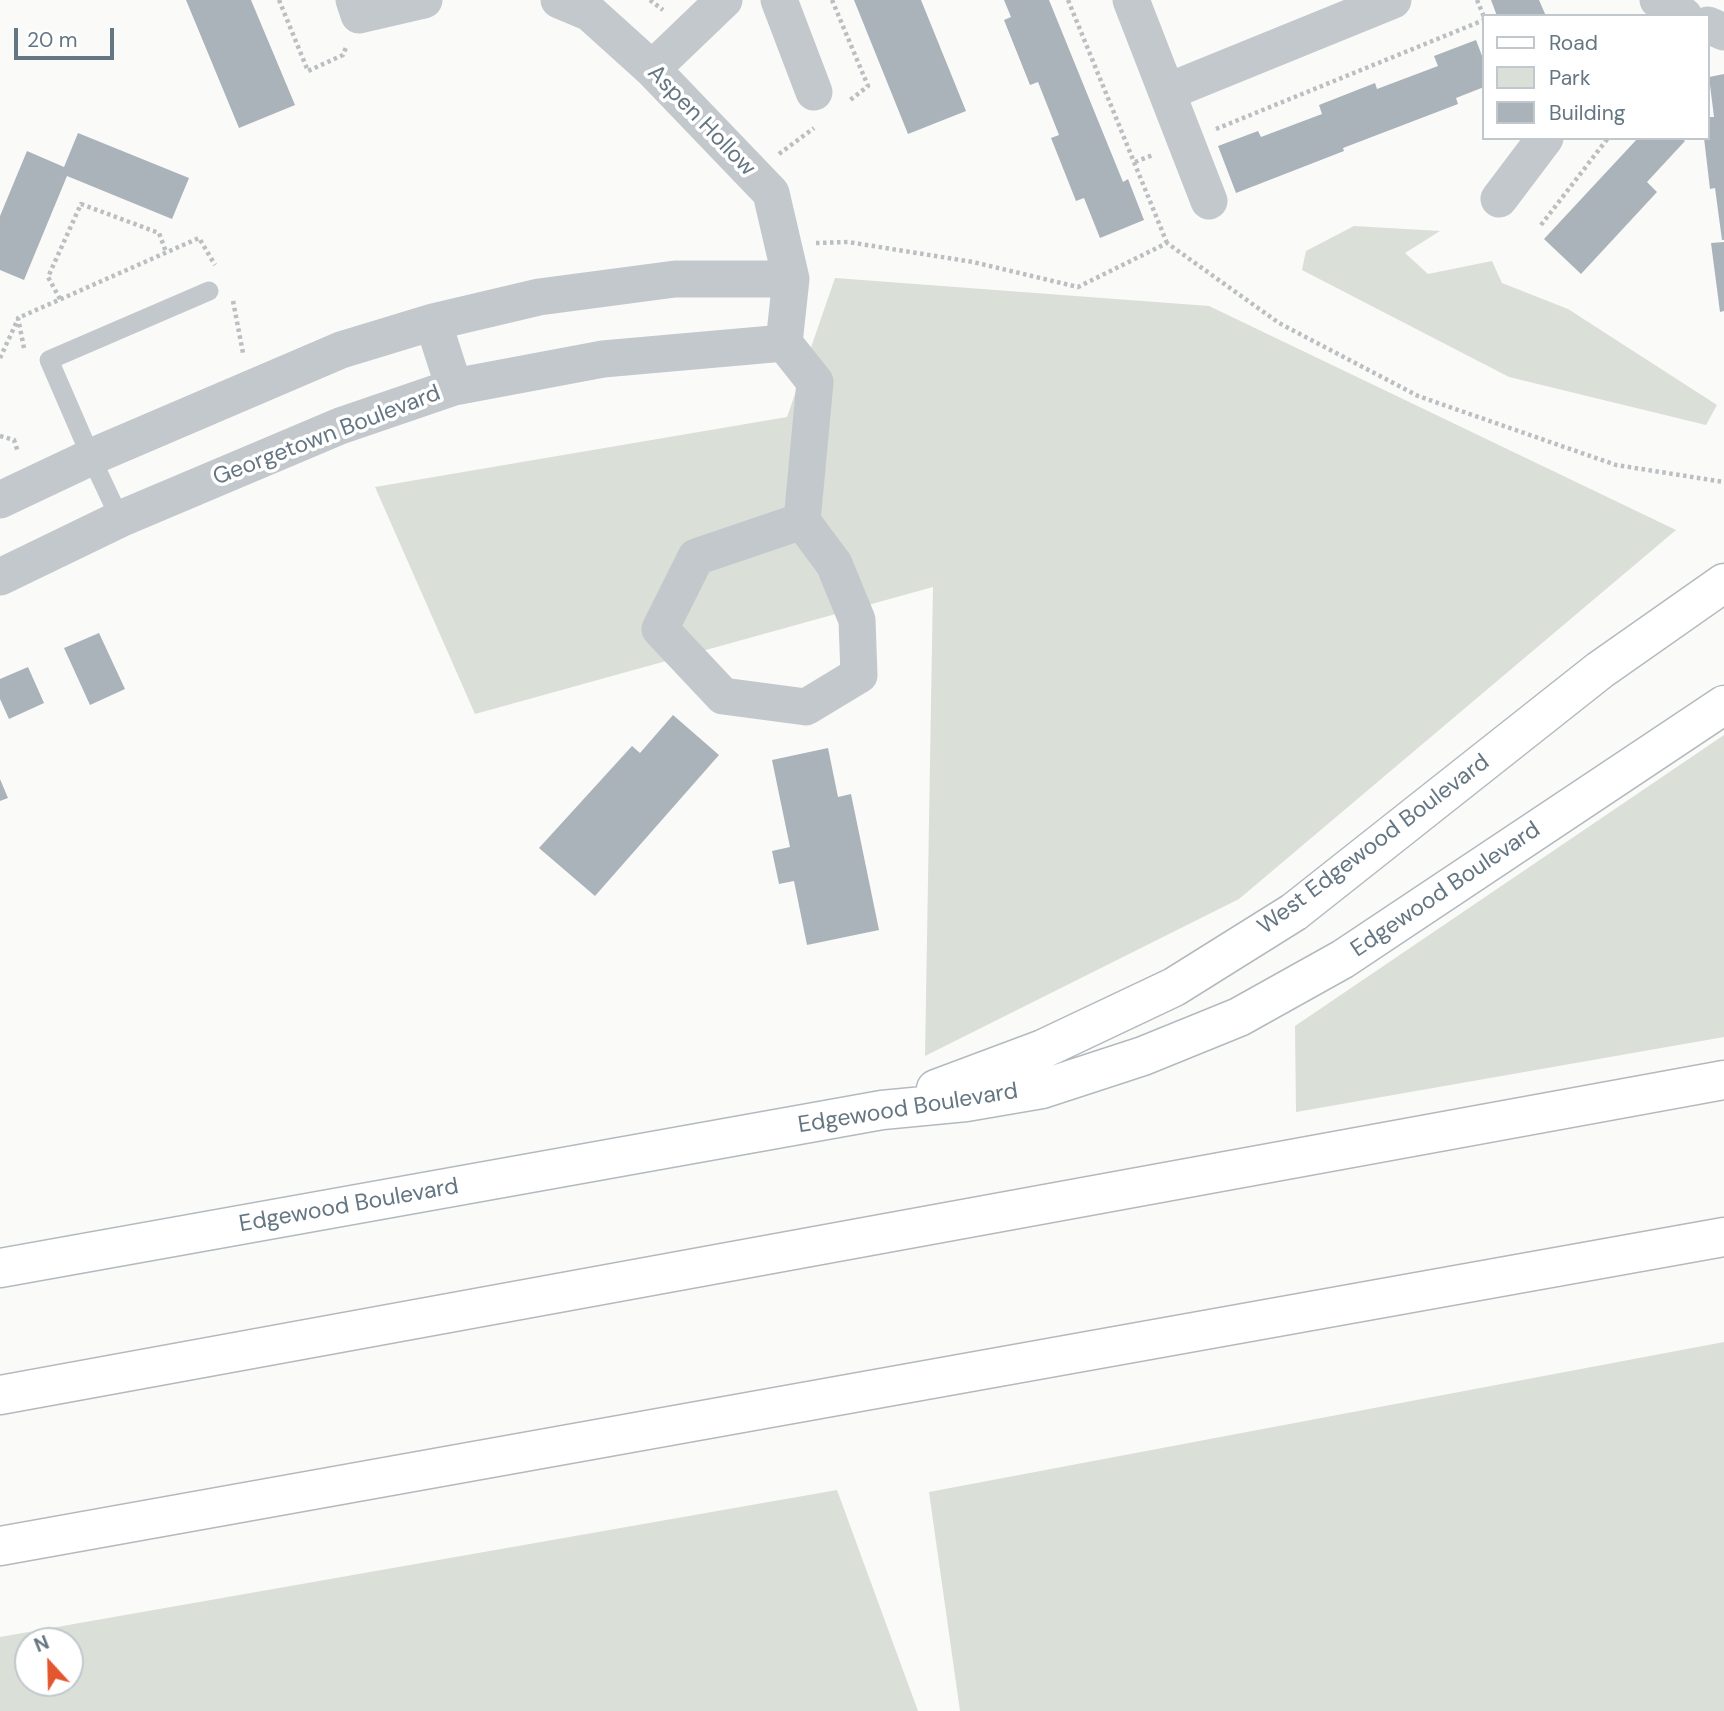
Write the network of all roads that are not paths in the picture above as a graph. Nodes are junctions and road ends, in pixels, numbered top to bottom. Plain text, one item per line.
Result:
1 (424, 0) edge
2 (559, 0) edge
3 (724, 0) edge
4 (779, 0) edge
5 (1131, 0) edge
6 (1393, 0) edge
7 (1658, 0) edge
8 (356, 7) edge
9 (1681, 14) edge
10 (652, 69) junction
11 (1167, 92) junction
12 (829, 105) road end
13 (1544, 140) edge
14 (1500, 199) dead end
15 (1209, 201) dead end
16 (791, 279) junction
17 (209, 291) dead end
18 (433, 321) junction
19 (784, 343) junction
20 (454, 387) junction
21 (91, 457) junction
22 (0, 500) edge
23 (121, 519) junction
24 (802, 521) junction
25 (0, 577) edge
26 (1724, 583) edge
27 (1724, 705) edge
28 (1724, 1080) edge
29 (882, 1110) junction
30 (1724, 1237) edge
31 (0, 1268) edge
32 (0, 1395) edge
33 (0, 1546) edge

1 - 8 street
2 - 10 street, Aspen Hollow
3 - 10 street
4 - 12 street
5 - 11 street
6 - 11 street
7 - 9 street
10 - 16 street, Aspen Hollow
11 - 15 street
13 - 14 street
16 - 18 street
16 - 19 street
17 - 21 lane
18 - 20 street
18 - 21 street
19 - 20 street, Georgetown Boulevard
19 - 24 street
20 - 23 street, Georgetown Boulevard
21 - 22 street
21 - 23 lane
23 - 25 street, Georgetown Boulevard
24 - 24 street
26 - 29 main road, West Edgewood Boulevard
27 - 29 main road, Edgewood Boulevard
28 - 32 main road
29 - 31 main road, Edgewood Boulevard
30 - 33 main road

